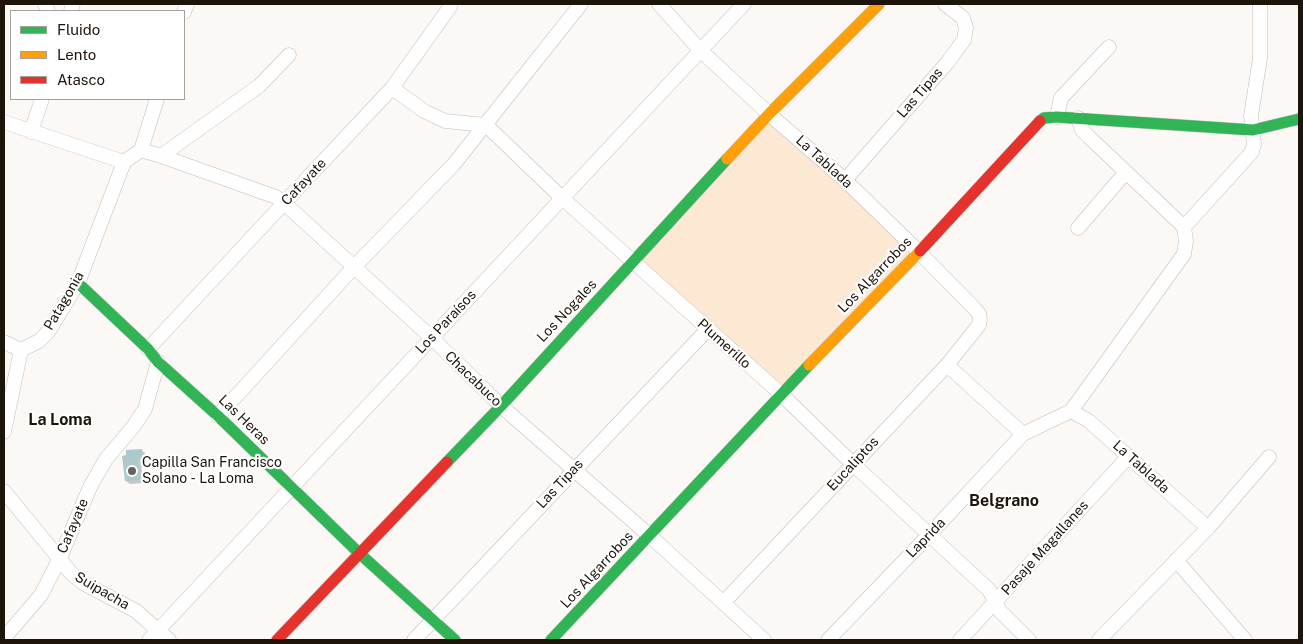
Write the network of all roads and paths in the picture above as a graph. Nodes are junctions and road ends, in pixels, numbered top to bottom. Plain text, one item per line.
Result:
1 (659, 4) edge
2 (744, 4) edge
3 (878, 4) edge
4 (945, 4) edge
5 (1260, 4) edge
6 (450, 7) dead end
7 (579, 7) edge
8 (1109, 47) dead end
9 (700, 50) junction
10 (289, 55) dead end
11 (392, 88) junction
12 (42, 100) edge
13 (157, 100) edge
14 (769, 114) junction
15 (1057, 117) junction
16 (1078, 118) junction
17 (1299, 119) edge
18 (4, 122) edge
19 (486, 125) junction
20 (1253, 130) junction
21 (31, 132) junction
22 (141, 150) junction
23 (161, 156) junction
24 (124, 162) junction
25 (1126, 172) junction
26 (844, 180) junction
27 (561, 197) junction
28 (284, 203) junction
29 (1184, 227) junction
30 (1078, 228) dead end
31 (919, 252) junction
32 (632, 262) junction
33 (354, 267) junction
34 (78, 284) junction
35 (979, 325) joint
36 (708, 329) junction
37 (432, 338) junction
38 (4, 342) edge
39 (148, 349) junction
40 (21, 350) junction
41 (158, 362) junction
42 (947, 365) junction
43 (781, 394) junction
44 (501, 406) junction
45 (1071, 411) junction
46 (218, 416) junction
47 (4, 432) edge
48 (1023, 434) junction
49 (1129, 456) junction
50 (1269, 458) dead end
51 (853, 464) junction
52 (573, 470) junction
53 (291, 487) junction
54 (6, 497) edge
55 (1208, 528) junction
56 (929, 535) junction
57 (650, 536) junction
58 (359, 553) junction
59 (59, 560) junction
60 (1176, 560) junction
61 (724, 602) junction
62 (995, 602) junction
63 (432, 620) junction
64 (158, 630) junction
65 (4, 638) edge
66 (149, 640) edge
67 (169, 640) edge
68 (278, 640) edge
69 (414, 640) edge
70 (455, 640) edge
71 (552, 640) edge
72 (764, 640) edge
73 (828, 640) edge
74 (960, 640) edge
75 (1029, 640) edge
76 (1098, 640) edge
77 (1245, 640) edge

1 - 9 street, La Tablada
2 - 9 street, Los Paraísos
3 - 14 street, Los Nogales
4 - 26 street, Las Tipas
5 - 20 street
6 - 11 street, Cafayate
7 - 19 street
8 - 15 street
9 - 14 street, La Tablada
9 - 27 street, Los Paraísos
10 - 23 street
11 - 19 street
11 - 28 street, Cafayate
12 - 21 street
13 - 22 street
14 - 26 street, La Tablada
14 - 32 street, Los Nogales
15 - 16 street, Los Algarrobos
15 - 31 street, Los Algarrobos
16 - 20 street, Los Algarrobos
16 - 25 street
17 - 20 street, Los Algarrobos
18 - 21 street
19 - 27 street, Plumerillo
19 - 33 street
20 - 29 street
21 - 24 street
22 - 23 street, Chacabuco
22 - 24 street
23 - 28 street, Chacabuco
24 - 34 street, Patagonia
25 - 29 street
25 - 30 street
26 - 31 street, La Tablada
27 - 32 street, Plumerillo
27 - 37 street, Los Paraísos
28 - 33 street, Chacabuco
28 - 39 street, Cafayate
29 - 45 street
31 - 35 street, La Tablada
31 - 43 street, Los Algarrobos
32 - 36 street, Plumerillo
32 - 44 street, Los Nogales
33 - 37 street, Chacabuco
33 - 46 street
34 - 39 street, Las Heras
34 - 40 street, Patagonia
35 - 42 street, Eucaliptos
36 - 43 street, Plumerillo
36 - 52 street, Las Tipas
37 - 44 street, Chacabuco
37 - 53 street, Los Paraísos
38 - 40 street
39 - 41 street, Las Heras
40 - 47 street
41 - 46 street, Las Heras
41 - 59 street, Cafayate
42 - 48 street
42 - 51 street, Eucaliptos
43 - 51 street, Plumerillo
43 - 57 street, Los Algarrobos
44 - 52 street, Chacabuco
44 - 58 street, Los Nogales
45 - 48 street
45 - 49 street, La Tablada
46 - 53 street, Las Heras
48 - 56 street, Laprida
49 - 55 street, La Tablada
49 - 62 street, Pasaje Magallanes
50 - 55 street
51 - 56 street, Plumerillo
51 - 61 street, Eucaliptos
52 - 57 street, Chacabuco
52 - 63 street, Las Tipas
53 - 58 street, Las Heras
53 - 64 street, Los Paraísos
54 - 59 street, Suipacha
55 - 60 street
56 - 62 street, Plumerillo
56 - 73 street, Laprida
57 - 61 street, Chacabuco
57 - 71 street, Los Algarrobos
58 - 63 street, Las Heras
58 - 68 street, Los Nogales
59 - 64 street, Suipacha
59 - 65 street, Cafayate
60 - 76 street
60 - 77 street
61 - 72 street, Chacabuco
62 - 74 street, Pasaje Magallanes
62 - 75 street, Plumerillo
63 - 69 street, Las Tipas
63 - 70 street, Las Heras
64 - 66 street, Los Paraísos
64 - 67 street, Suipacha

